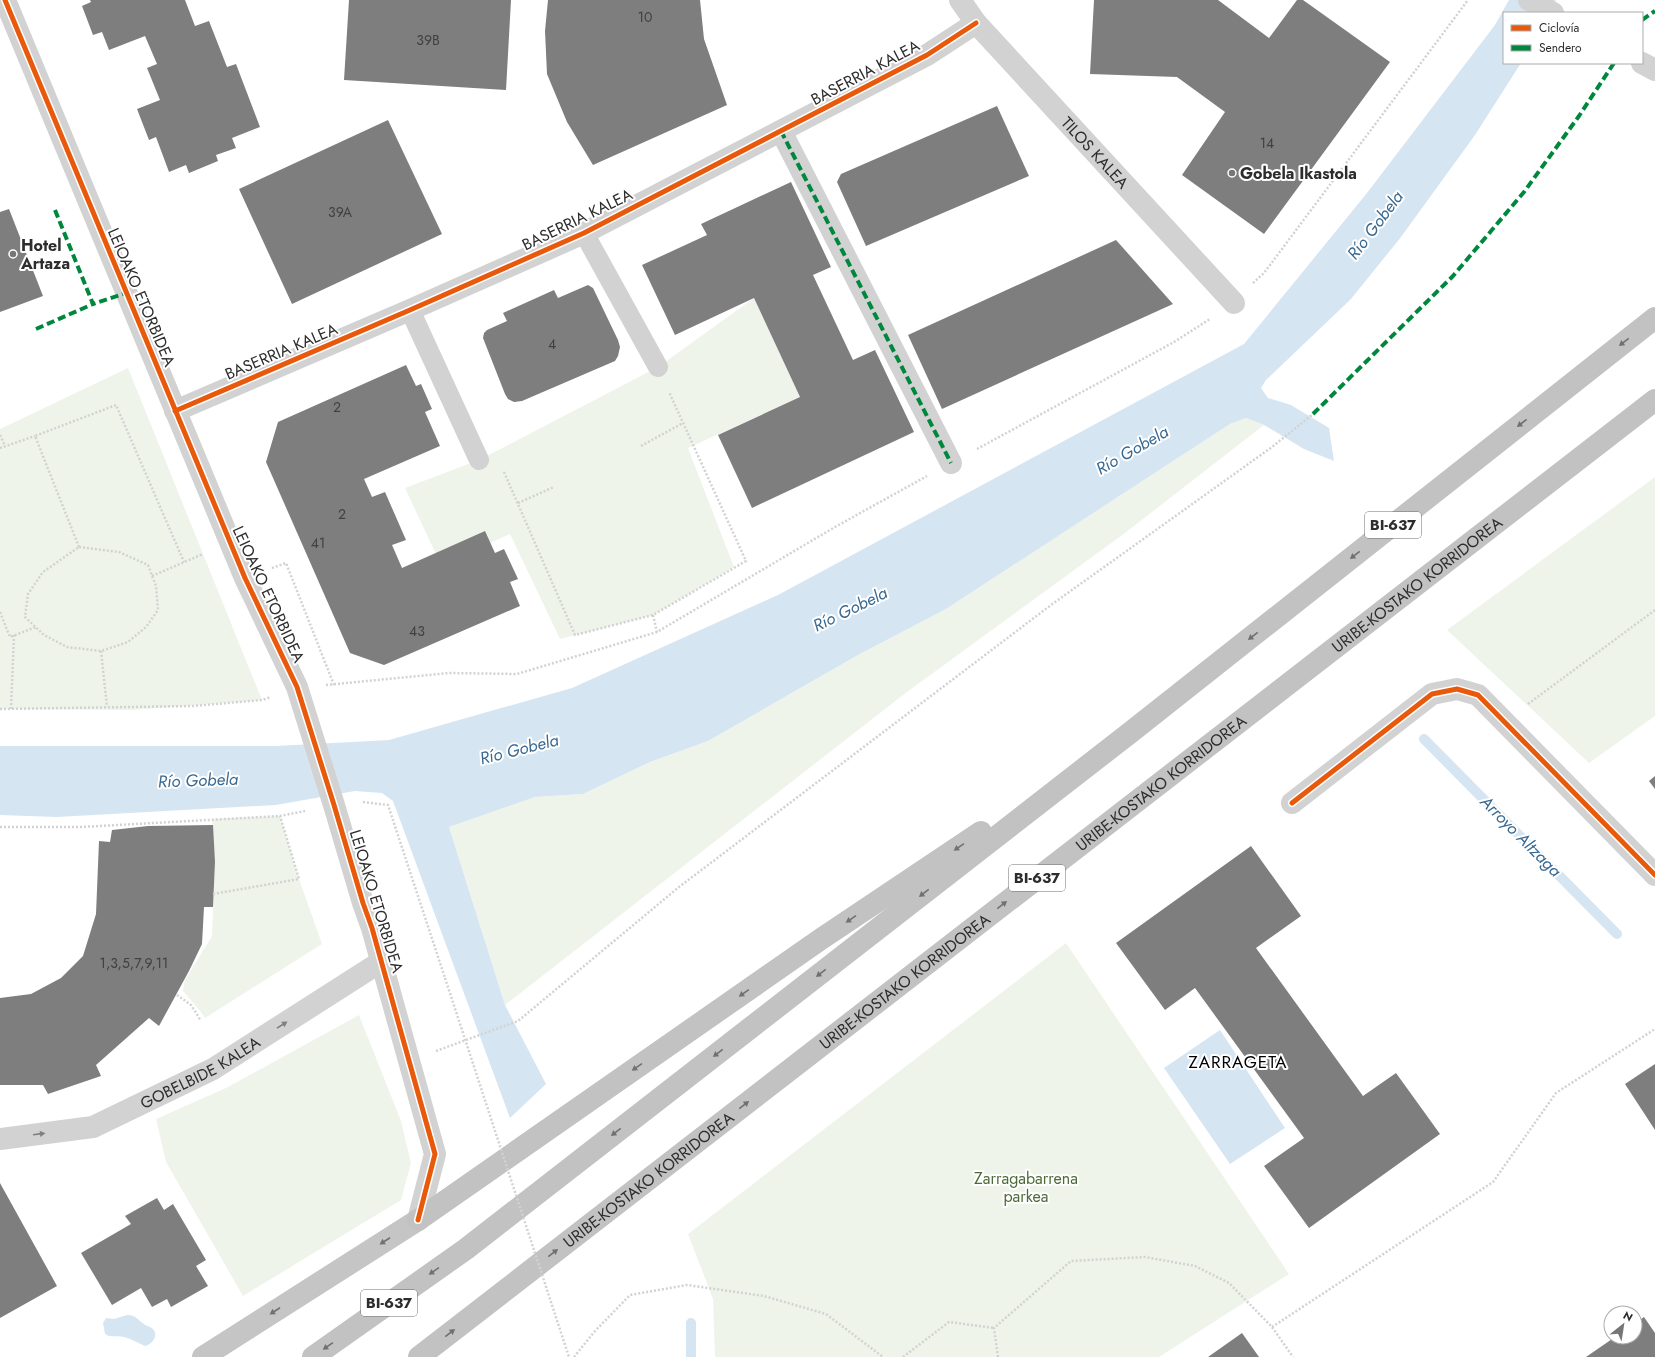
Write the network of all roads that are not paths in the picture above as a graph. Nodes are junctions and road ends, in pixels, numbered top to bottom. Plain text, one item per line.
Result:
1 (5, 0) edge
2 (960, 0) edge
3 (1529, 0) edge
4 (1551, 12) edge
5 (976, 23) junction
6 (1643, 64) edge
7 (1655, 70) edge
8 (781, 131) junction
9 (584, 233) junction
10 (1234, 303) dead end
11 (410, 310) junction
12 (1655, 318) edge
13 (658, 368) road end
14 (1655, 400) edge
15 (175, 411) junction
16 (479, 460) dead end
17 (951, 463) dead end
18 (1131, 732) junction
19 (1292, 803) dead end
20 (1655, 875) edge
21 (382, 961) junction
22 (0, 1139) edge
23 (418, 1220) junction
24 (202, 1357) edge
25 (312, 1357) edge
26 (420, 1357) edge

1 - 15 street, LEIOAKO ETORBIDEA
2 - 5 street, TILOS KALEA
3 - 4 street
5 - 8 street, BASERRIA KALEA
5 - 10 street, TILOS KALEA
6 - 7 street
8 - 9 street, BASERRIA KALEA
8 - 17 street
9 - 11 street, BASERRIA KALEA
9 - 13 lane
11 - 15 street, BASERRIA KALEA
11 - 16 lane
12 -> 18 highway, BI-637
26 -> 14 highway, URIBE-KOSTAKO KORRIDOREA / BI-637
15 - 21 street, LEIOAKO ETORBIDEA
18 -> 23 highway
18 -> 25 highway, BI-637
19 - 20 street
22 -> 21 street, GOBELBIDE KALEA
21 - 23 street, LEIOAKO ETORBIDEA
23 -> 24 main road

